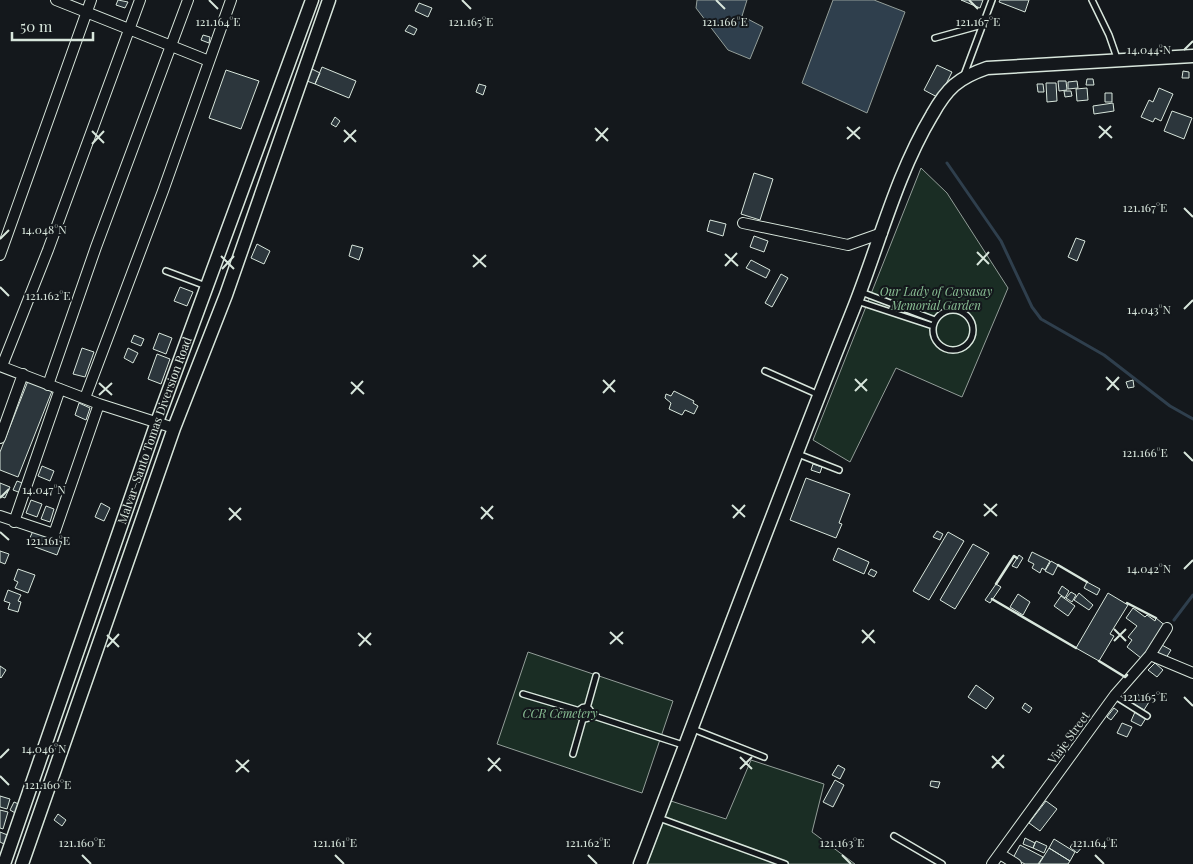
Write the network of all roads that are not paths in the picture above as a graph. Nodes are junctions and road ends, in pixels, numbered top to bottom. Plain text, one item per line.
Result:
1 (56, 0) edge
2 (91, 0) edge
3 (140, 0) edge
4 (188, 0) edge
5 (231, 0) edge
6 (312, 0) edge
7 (328, 0) edge
8 (992, 0) edge
9 (1092, 0) edge
10 (87, 12) junction
11 (982, 25) junction
12 (130, 30) junction
13 (934, 38) dead end
14 (171, 48) junction
15 (1193, 56) edge
16 (209, 61) junction
17 (1118, 61) junction
18 (964, 76) junction
19 (743, 223) dead end
20 (882, 233) junction
21 (0, 255) edge
22 (166, 271) dead end
23 (206, 286) junction
24 (859, 297) junction
25 (934, 323) junction
26 (1, 366) edge
27 (765, 371) dead end
28 (23, 374) junction
29 (48, 385) junction
30 (60, 389) junction
31 (819, 395) junction
32 (85, 398) junction
33 (99, 404) junction
34 (157, 422) junction
35 (174, 428) junction
36 (0, 438) edge
37 (797, 454) junction
38 (839, 470) dead end
39 (0, 516) edge
40 (14, 522) junction
41 (1168, 628) dead end
42 (1150, 655) junction
43 (1193, 673) edge
44 (596, 676) dead end
45 (523, 694) dead end
46 (1115, 695) junction
47 (587, 708) junction
48 (580, 711) junction
49 (591, 716) junction
50 (1146, 716) dead end
51 (583, 719) junction
52 (692, 729) junction
53 (686, 746) junction
54 (573, 754) dead end
55 (764, 757) dead end
56 (658, 818) junction
57 (894, 836) dead end
58 (1000, 854) junction
59 (4, 864) edge
60 (22, 864) edge
61 (640, 864) edge
62 (785, 864) edge
63 (942, 864) edge
64 (992, 864) edge
65 (1016, 864) edge

1 - 10 street
2 - 10 street
3 - 12 street
4 - 14 street
5 - 16 street
6 - 23 street, Malvar–Santo Tomas Diversion Road
7 - 35 street, Malvar–Santo Tomas Diversion Road
8 - 11 lane
9 - 17 lane
10 - 12 street
10 - 21 street
11 - 13 lane
11 - 18 lane
12 - 14 street
12 - 26 street
14 - 16 street
14 - 29 street
15 - 17 street
16 - 32 street
17 - 18 street
18 - 20 street
19 - 20 street
20 - 24 street
22 - 23 lane
23 - 34 street, Malvar–Santo Tomas Diversion Road
24 - 25 lane
24 - 25 lane
24 - 31 street
25 - 25 lane
26 - 28 street
27 - 31 lane
28 - 29 street
28 - 36 street
29 - 30 street
30 - 32 street
30 - 40 street
31 - 37 street
32 - 33 street
33 - 34 street
33 - 40 street
34 - 35 street
34 - 59 street, Malvar–Santo Tomas Diversion Road
35 - 60 street, Malvar–Santo Tomas Diversion Road
37 - 38 lane
37 - 52 street
39 - 40 street
41 - 42 street, Viaje Street
42 - 43 street
42 - 46 street, Viaje Street
44 - 47 lane
45 - 48 lane
46 - 50 lane
46 - 58 street, Viaje Street
47 - 48 lane
47 - 49 lane
48 - 51 lane
49 - 51 lane
49 - 53 lane
51 - 54 lane
52 - 53 street
52 - 55 lane
53 - 56 street
56 - 61 street
56 - 62 lane
57 - 63 lane
58 - 64 street, Viaje Street
58 - 65 street

